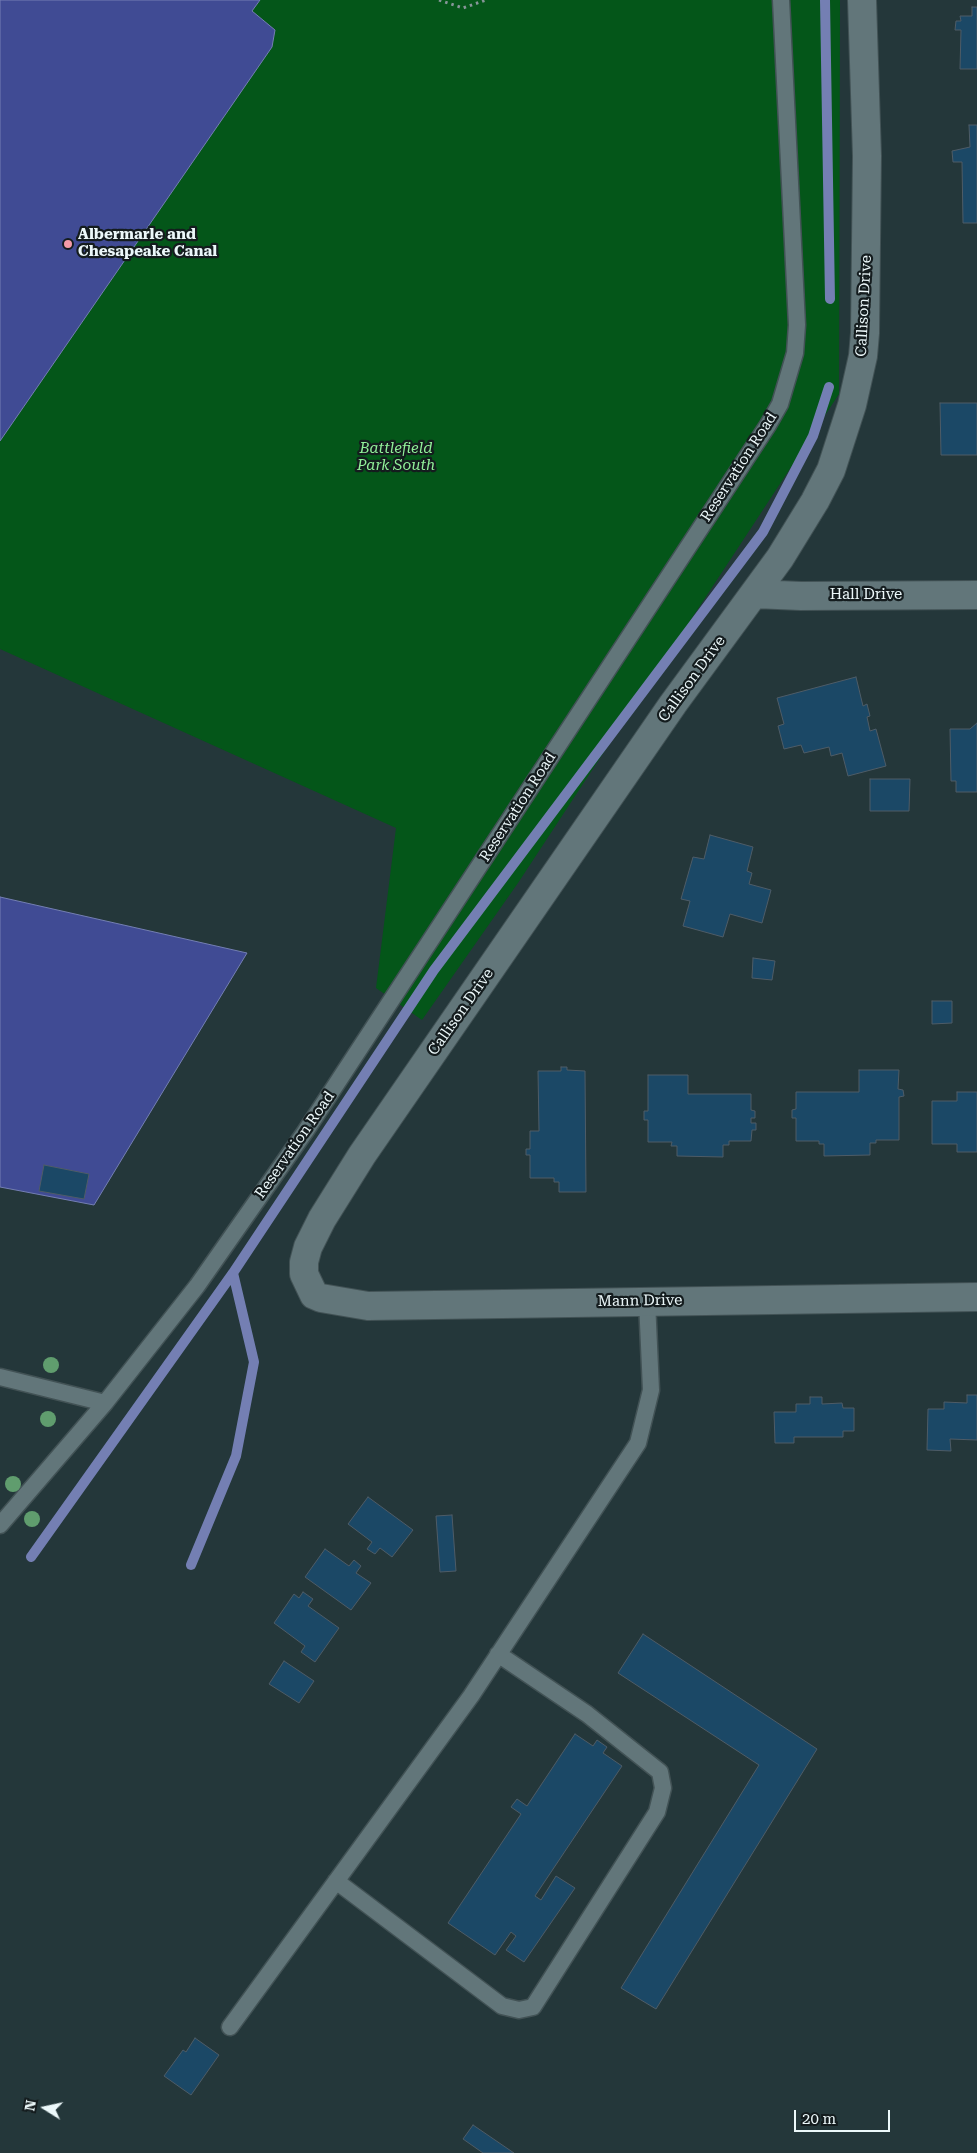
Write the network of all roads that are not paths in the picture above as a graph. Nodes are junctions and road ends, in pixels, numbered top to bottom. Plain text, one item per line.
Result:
1 (781, 0) edge
2 (862, 0) edge
3 (755, 594) junction
4 (977, 595) edge
5 (308, 1286) joint
6 (977, 1297) edge
7 (647, 1301) junction
8 (0, 1377) edge
9 (105, 1403) junction
10 (0, 1525) edge
11 (498, 1654) junction
12 (336, 1882) junction
13 (230, 2027) dead end

1 - 9 lane, Reservation Road
2 - 3 street, Callison Drive
3 - 4 street, Hall Drive
3 - 5 street, Callison Drive
5 - 7 street, Mann Drive
6 - 7 street, Mann Drive
7 - 11 lane
8 - 9 lane
9 - 10 lane, Reservation Road
11 - 12 lane
11 - 12 lane
12 - 13 lane

